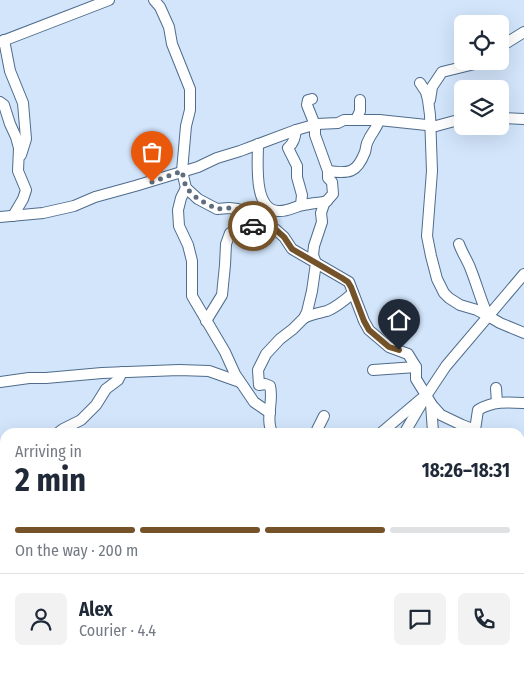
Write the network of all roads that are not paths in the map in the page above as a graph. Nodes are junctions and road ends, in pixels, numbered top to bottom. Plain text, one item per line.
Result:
1 (109, 0) edge
2 (154, 0) edge
3 (524, 32) edge
4 (2, 41) edge
5 (509, 41) edge
6 (454, 69) edge
7 (420, 84) dead end
8 (312, 99) dead end
9 (360, 100) dead end
10 (0, 102) edge
11 (509, 118) edge
12 (524, 119) edge
13 (356, 120) junction
14 (379, 120) junction
15 (454, 121) edge
16 (315, 125) junction
17 (430, 126) junction
18 (296, 130) junction
19 (258, 144) junction
20 (20, 158) junction
21 (182, 171) junction
22 (328, 171) junction
23 (186, 188) junction
24 (327, 201) junction
25 (301, 205) junction
26 (13, 216) junction
27 (0, 217) edge
28 (249, 225) junction
29 (459, 244) dead end
30 (316, 263) junction
31 (524, 274) edge
32 (354, 294) junction
33 (488, 316) junction
34 (304, 318) junction
35 (206, 321) junction
36 (524, 332) edge
37 (416, 367) junction
38 (373, 370) dead end
39 (122, 372) junction
40 (0, 382) edge
41 (240, 382) junction
42 (496, 388) dead end
43 (429, 399) junction
44 (497, 403) junction
45 (524, 403) edge
46 (270, 413) junction
47 (324, 416) dead end
48 (65, 428) edge
49 (270, 428) edge
50 (318, 428) edge
51 (388, 428) edge
52 (408, 428) edge
53 (433, 428) edge
54 (467, 428) edge
55 (475, 428) edge

1 - 4 street
2 - 21 street
3 - 5 street
4 - 20 street
6 - 17 street
7 - 17 street
8 - 16 street
9 - 13 street
10 - 20 street
11 - 12 street
13 - 14 street
13 - 16 street
14 - 17 street
14 - 22 street
15 - 17 street
16 - 18 street
16 - 22 street
17 - 33 street
18 - 19 street
18 - 25 street
19 - 21 street
19 - 25 street
20 - 26 street
21 - 23 street
21 - 26 street
22 - 24 street
23 - 28 street
23 - 35 street
24 - 25 street
24 - 30 street
26 - 27 street
28 - 30 street
28 - 35 street
29 - 33 street
30 - 32 street
30 - 34 street
31 - 33 street
32 - 34 street
32 - 37 street
33 - 36 street
33 - 43 street
34 - 46 street
35 - 41 street
37 - 38 street
37 - 43 street
39 - 40 street
39 - 41 street
39 - 48 street
41 - 46 street
42 - 44 street
43 - 51 street
43 - 52 street
43 - 53 street
43 - 54 street
44 - 45 street
44 - 55 street
46 - 49 street
47 - 50 street

